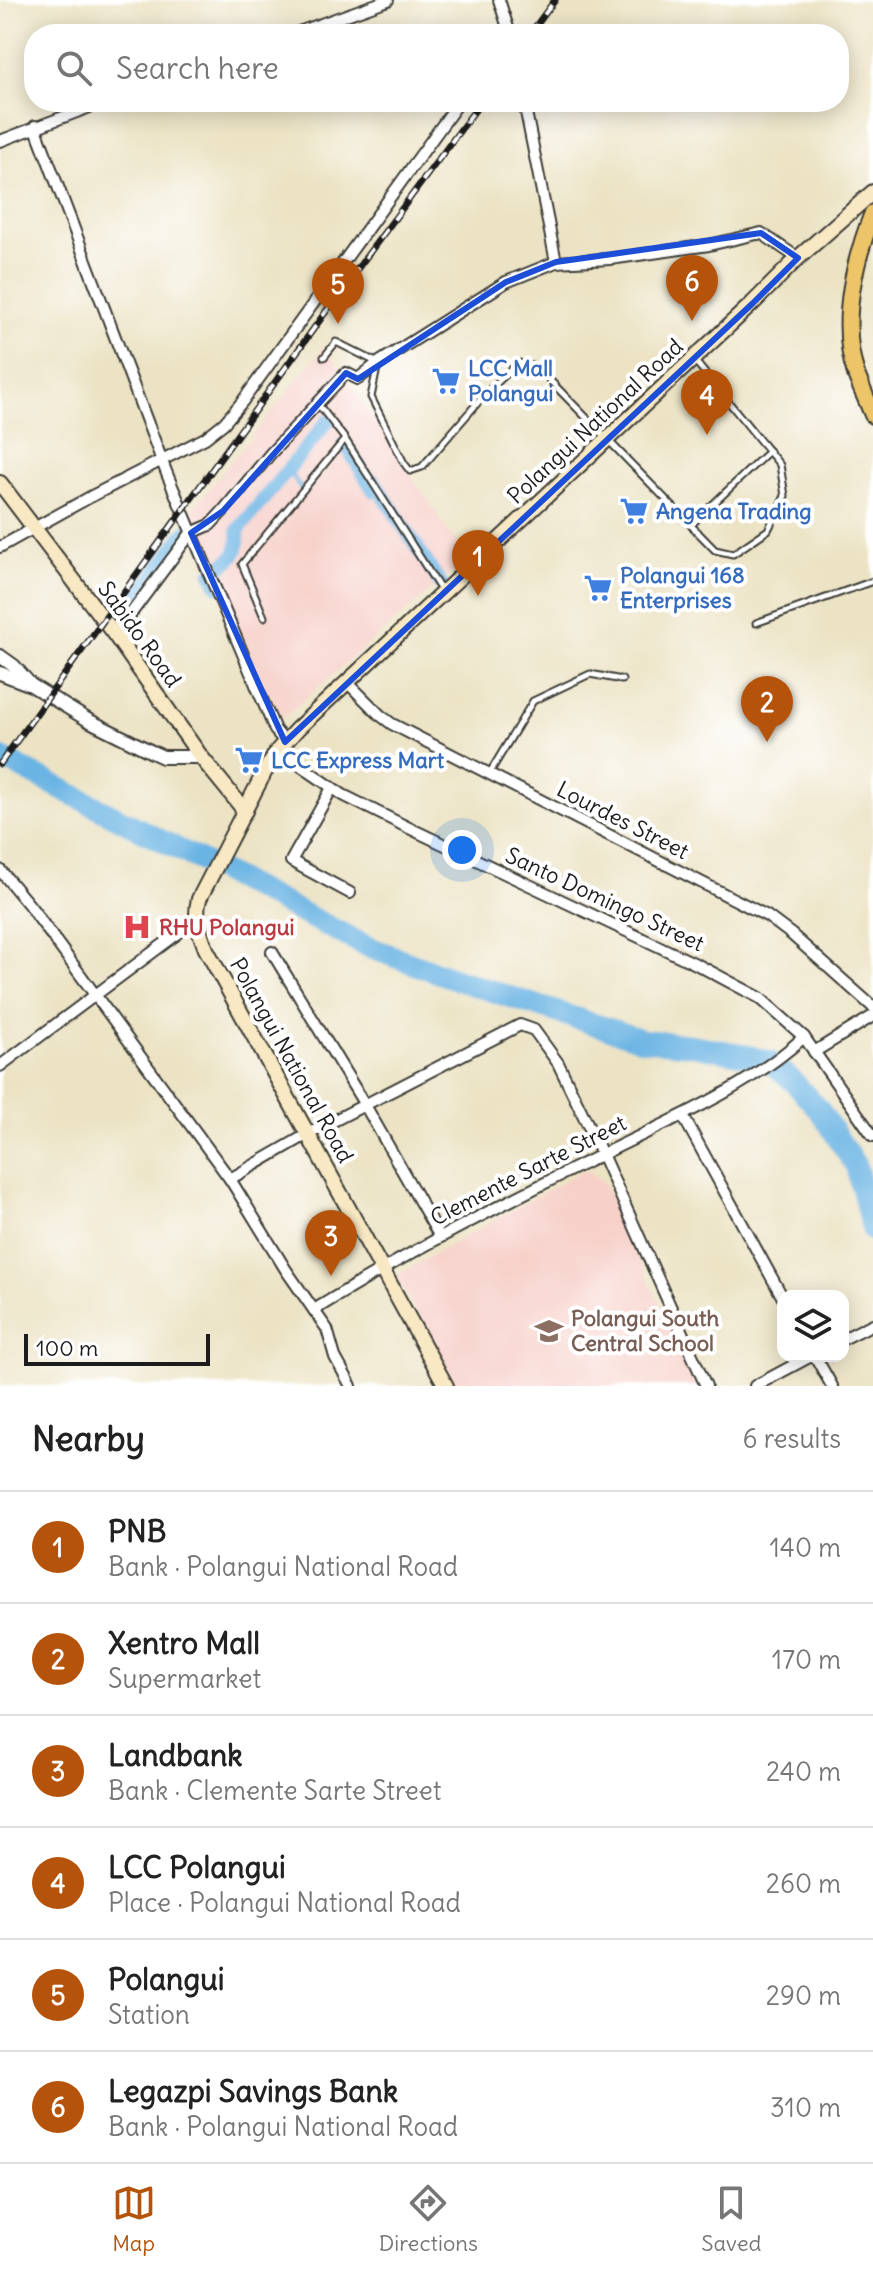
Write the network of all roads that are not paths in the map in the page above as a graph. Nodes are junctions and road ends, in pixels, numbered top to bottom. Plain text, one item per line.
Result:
1 (388, 0) edge
2 (499, 0) edge
3 (367, 4) edge
4 (318, 24) edge
5 (506, 24) edge
6 (75, 112) edge
7 (452, 112) edge
8 (526, 112) edge
9 (35, 126) junction
10 (0, 141) edge
11 (873, 192) edge
12 (873, 213) edge
13 (798, 258) junction
14 (556, 262) junction
15 (324, 357) dead end
16 (694, 359) junction
17 (378, 363) junction
18 (318, 404) junction
19 (873, 415) edge
20 (608, 438) junction
21 (345, 439) junction
22 (769, 451) junction
23 (163, 460) junction
24 (0, 483) edge
25 (691, 525) junction
26 (33, 528) junction
27 (191, 533) junction
28 (0, 547) edge
29 (873, 581) edge
30 (443, 593) junction
31 (264, 617) dead end
32 (756, 623) dead end
33 (115, 635) junction
34 (0, 656) edge
35 (0, 673) edge
36 (622, 680) dead end
37 (347, 682) junction
38 (31, 685) junction
39 (282, 746) junction
40 (201, 757) junction
41 (489, 775) junction
42 (332, 788) junction
43 (245, 811) junction
44 (0, 870) edge
45 (350, 893) dead end
46 (196, 920) junction
47 (272, 952) dead end
48 (94, 995) junction
49 (873, 1007) edge
50 (873, 1016) edge
51 (804, 1037) junction
52 (814, 1052) junction
53 (0, 1066) edge
54 (365, 1105) junction
55 (683, 1116) junction
56 (308, 1134) junction
57 (873, 1136) edge
58 (602, 1154) junction
59 (230, 1179) junction
60 (440, 1237) junction
61 (381, 1269) junction
62 (779, 1290) edge
63 (314, 1310) junction
64 (873, 1324) edge
65 (849, 1336) edge
66 (801, 1362) edge
67 (817, 1362) edge
68 (351, 1386) edge
69 (446, 1386) edge
70 (706, 1386) edge
71 (755, 1386) edge
72 (832, 1386) edge

1 - 3 street
2 - 5 street
3 - 4 street
6 - 9 street
7 - 23 street
8 - 14 street
9 - 10 street
9 - 23 street
11 - 13 main road, Polangui National Road
12 - 19 highway
13 - 14 street
13 - 16 main road, Polangui National Road
14 - 17 street
15 - 17 lane
16 - 20 main road, Polangui National Road
16 - 22 lane
17 - 18 street
17 - 20 lane
18 - 21 lane
18 - 27 street
20 - 25 lane
20 - 30 main road, Polangui National Road
21 - 30 lane
21 - 31 lane
22 - 25 lane
22 - 25 lane
23 - 26 street
23 - 27 street
24 - 26 main road, Sabido Road
26 - 28 street
26 - 33 main road, Sabido Road
27 - 33 street
27 - 39 street
29 - 32 lane
30 - 37 main road, Polangui National Road
33 - 40 main road, Sabido Road
34 - 38 street
35 - 38 street
36 - 41 lane
37 - 39 main road, Polangui National Road
37 - 41 street, Lourdes Street
38 - 40 street
39 - 42 street, Santo Domingo Street
39 - 43 main road, Polangui National Road
40 - 43 main road, Sabido Road
41 - 49 street, Lourdes Street
42 - 45 street
42 - 51 street, Santo Domingo Street
43 - 46 main road, Polangui National Road
44 - 48 street
46 - 48 street
46 - 56 main road, Polangui National Road
47 - 54 street
48 - 53 street
48 - 59 street
50 - 52 street
51 - 52 street, Santo Domingo Street
51 - 55 street, Clemente Sarte Street
52 - 57 street, Santo Domingo Street
54 - 56 street
54 - 58 street
54 - 60 street
55 - 58 street, Clemente Sarte Street
55 - 62 street
56 - 59 street
56 - 61 main road, Polangui National Road
58 - 60 street, Clemente Sarte Street
58 - 70 street
59 - 63 street
60 - 61 street, Clemente Sarte Street
61 - 63 street, Clemente Sarte Street
61 - 69 main road, Polangui National Road
63 - 68 street
64 - 65 street
66 - 71 street
67 - 72 street

